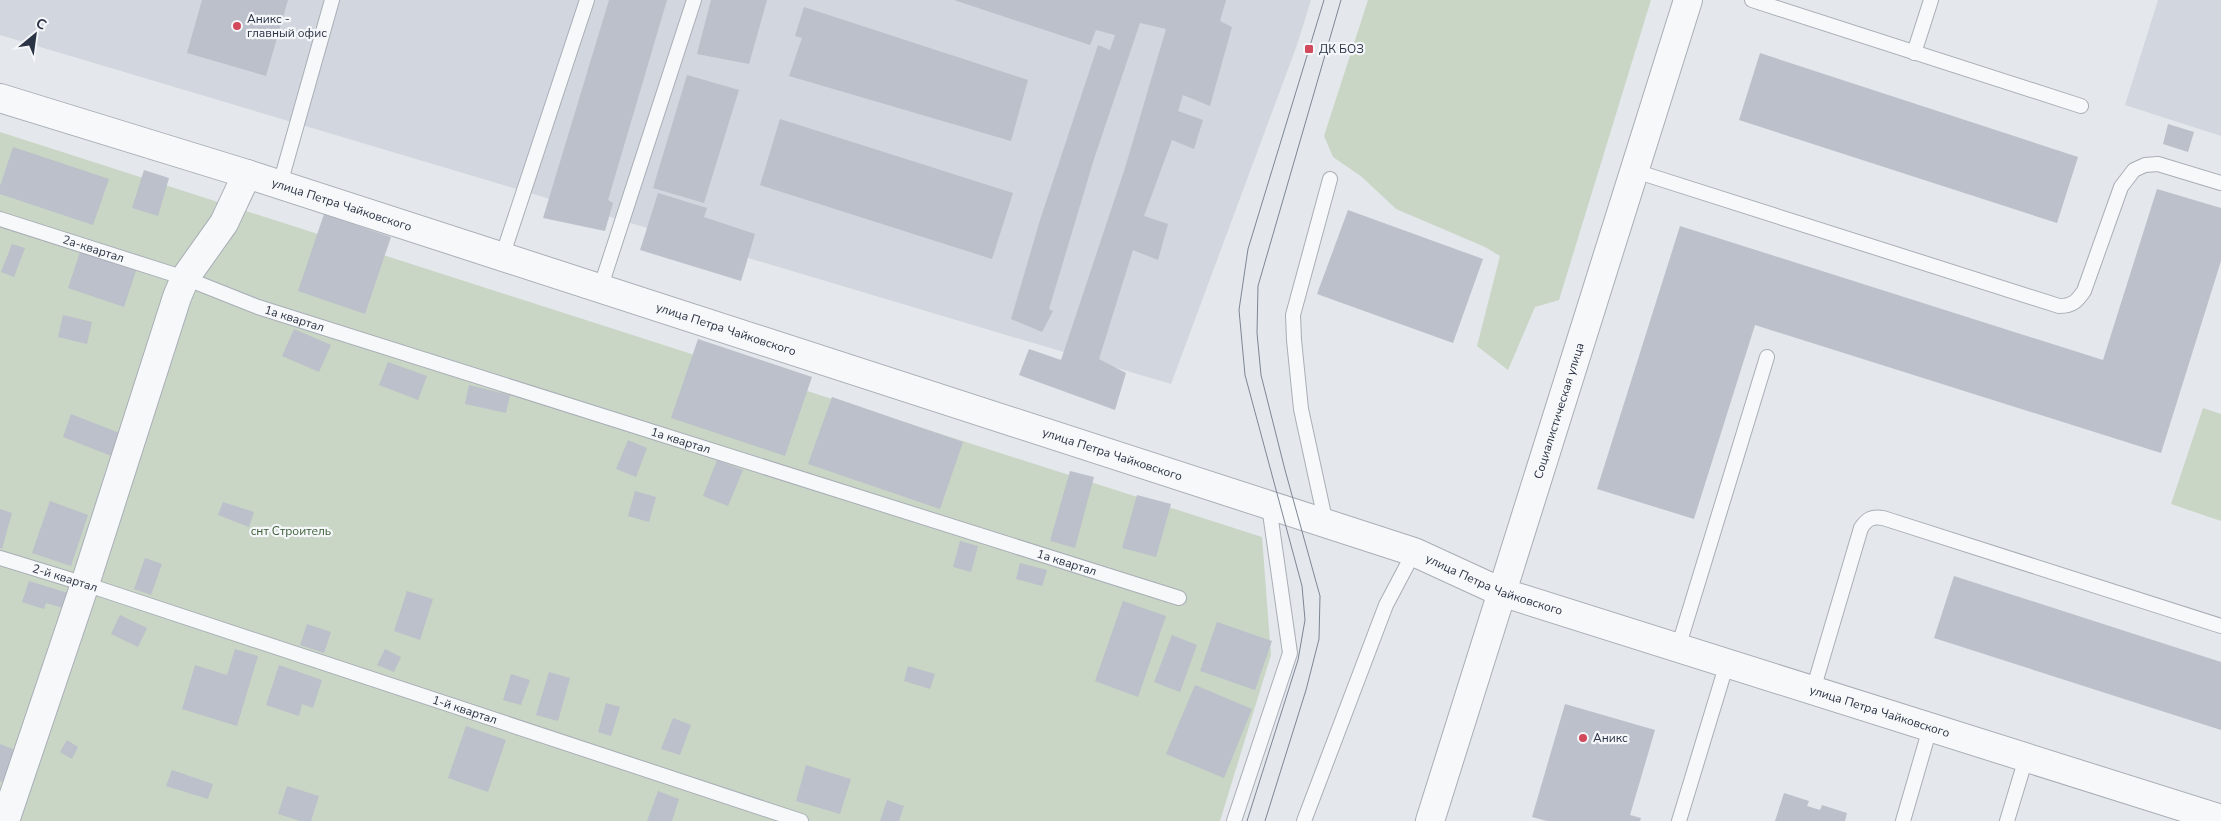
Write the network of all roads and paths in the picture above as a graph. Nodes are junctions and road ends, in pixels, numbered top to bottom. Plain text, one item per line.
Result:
1 (332, 0) edge
2 (587, 0) edge
3 (694, 0) edge
4 (1688, 0) edge
5 (1752, 0) edge
6 (1931, 0) edge
7 (1914, 53) junction
8 (0, 98) edge
9 (2081, 106) dead end
10 (1635, 171) junction
11 (247, 174) junction
12 (1330, 179) dead end
13 (2221, 183) edge
14 (280, 184) junction
15 (0, 218) edge
16 (502, 257) junction
17 (185, 278) junction
18 (600, 289) junction
19 (1767, 357) dead end
20 (1269, 506) junction
21 (1326, 524) junction
22 (1414, 552) junction
23 (0, 558) edge
24 (85, 584) junction
25 (1501, 592) junction
26 (1179, 598) dead end
27 (128, 599) joint
28 (2221, 626) edge
29 (1678, 648) junction
30 (1727, 663) junction
31 (1813, 690) junction
32 (1930, 728) junction
33 (2026, 758) junction
34 (2209, 818) edge
35 (5, 821) edge
36 (801, 821) edge
37 (1234, 821) edge
38 (1304, 821) edge
39 (1430, 821) edge
40 (1679, 821) edge
41 (1903, 821) edge
42 (2006, 821) edge

1 - 14 lane
2 - 16 lane
3 - 18 lane
4 - 10 street, Социалистическая улица
5 - 7 lane
6 - 7 lane
7 - 9 lane
8 - 11 street, улица Петра Чайковского
10 - 13 lane
10 - 25 street, Социалистическая улица
11 - 14 street, улица Петра Чайковского
11 - 17 street
12 - 21 lane
14 - 16 street, улица Петра Чайковского
15 - 17 lane, 2а-квартал
16 - 18 street, улица Петра Чайковского
17 - 24 street
17 - 26 lane, 1а квартал
18 - 20 street, улица Петра Чайковского
19 - 29 lane
20 - 21 street, улица Петра Чайковского
20 - 37 lane
21 - 22 street, улица Петра Чайковского
22 - 25 street, улица Петра Чайковского
22 - 38 lane
23 - 24 lane, 2-й квартал
24 - 27 lane, 2-й квартал
24 - 35 street
25 - 29 street, улица Петра Чайковского
25 - 39 street, Социалистическая улица
27 - 36 lane, 1-й квартал
28 - 31 lane
29 - 30 street, улица Петра Чайковского
30 - 31 street, улица Петра Чайковского
30 - 40 lane
31 - 32 street, улица Петра Чайковского
32 - 33 street, улица Петра Чайковского
32 - 41 lane
33 - 34 street, улица Петра Чайковского
33 - 42 lane

